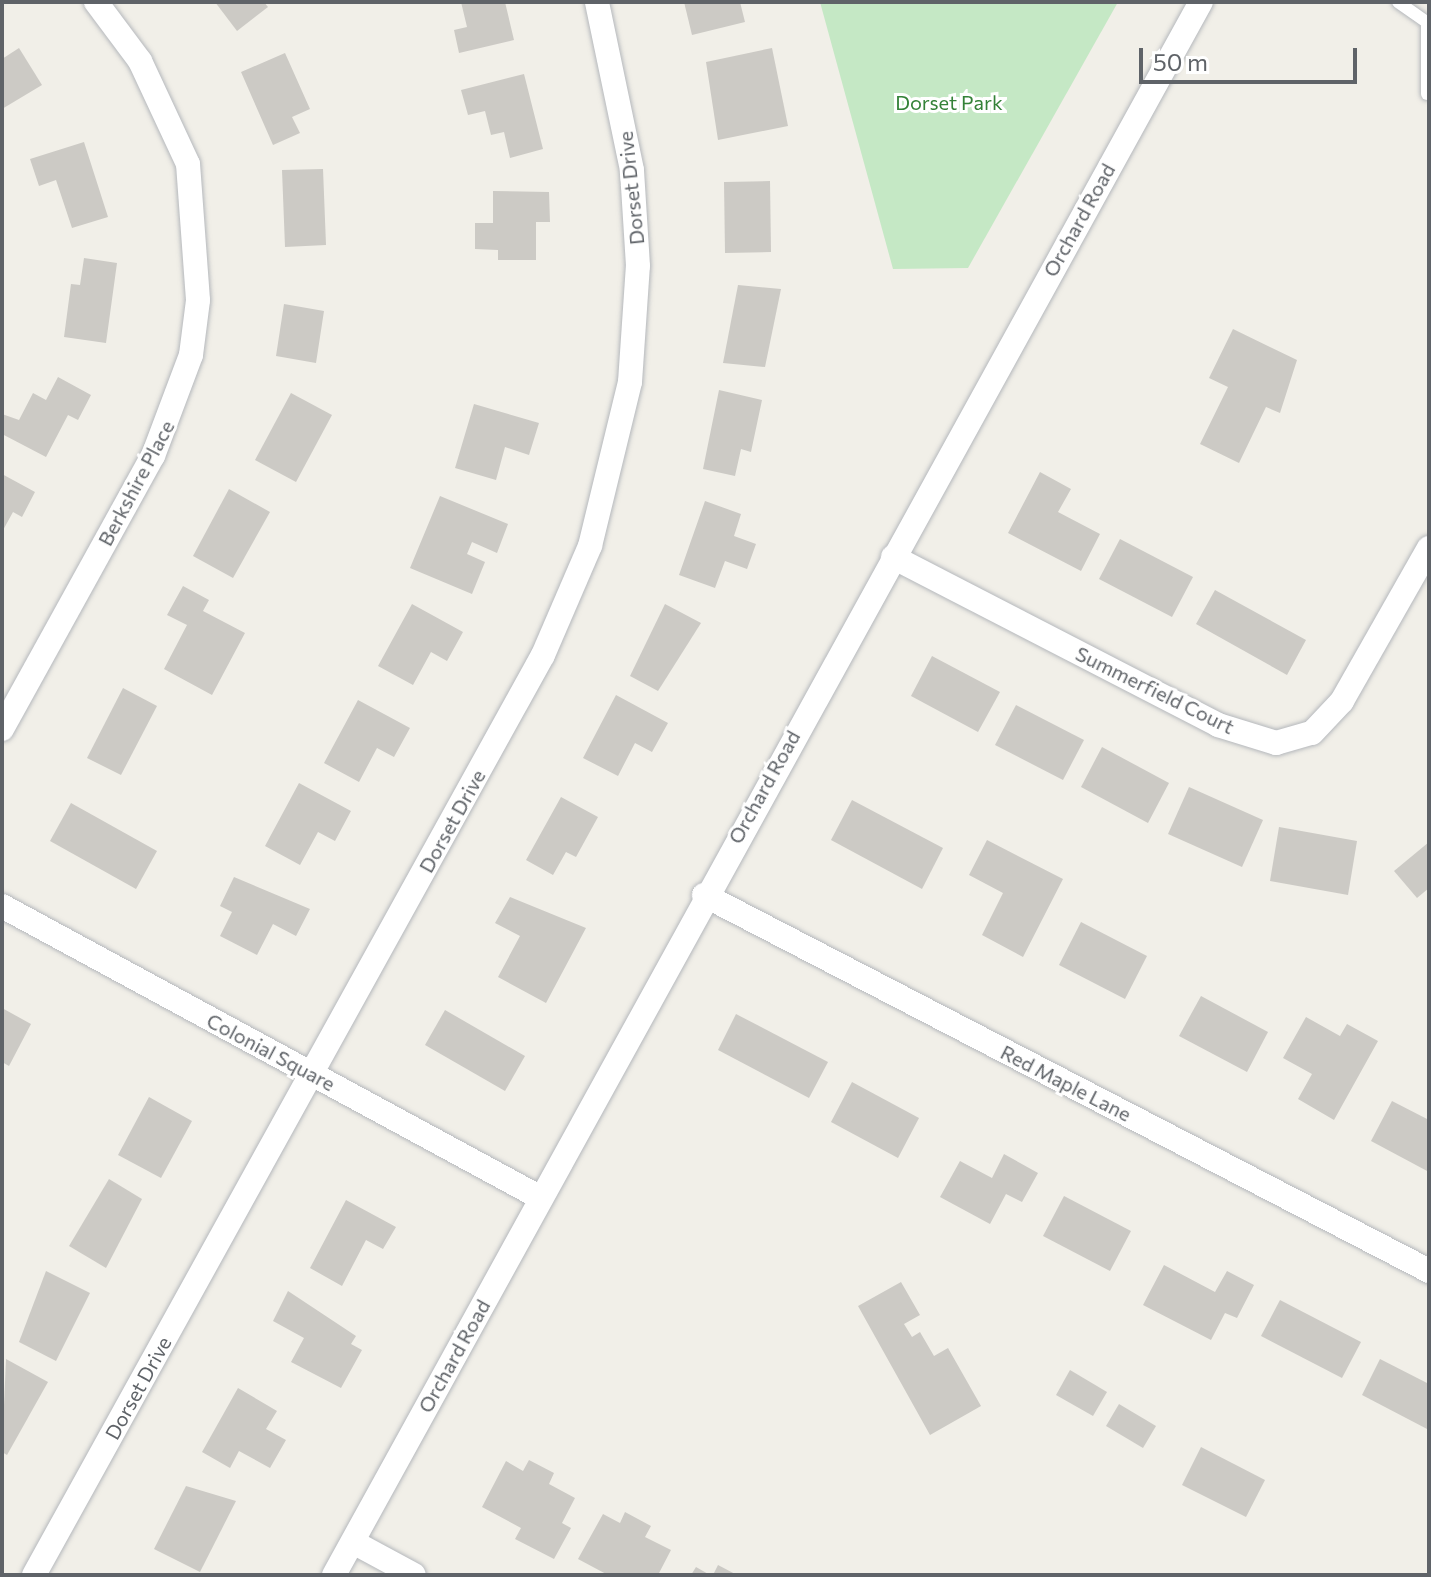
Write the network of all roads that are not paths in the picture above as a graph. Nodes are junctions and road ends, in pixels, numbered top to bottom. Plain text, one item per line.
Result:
1 (96, 2) edge
2 (597, 2) edge
3 (1201, 2) edge
4 (1398, 2) edge
5 (1427, 94) edge
6 (1429, 548) edge
7 (893, 557) junction
8 (2, 729) edge
9 (704, 895) junction
10 (2, 906) edge
11 (313, 1075) junction
12 (541, 1198) junction
13 (1429, 1271) edge
14 (353, 1542) junction
15 (34, 1575) edge
16 (334, 1575) edge
17 (414, 1575) edge

1 - 8 street, Berkshire Place
2 - 11 street, Dorset Drive
3 - 7 street, Orchard Road
4 - 5 lane
6 - 7 street, Summerfield Court
7 - 9 street, Orchard Road
9 - 12 street, Orchard Road
9 - 13 street, Red Maple Lane
10 - 11 street, Colonial Square
11 - 12 street, Colonial Square
11 - 15 street, Dorset Drive
12 - 14 street, Orchard Road
14 - 16 street, Orchard Road
14 - 17 street

